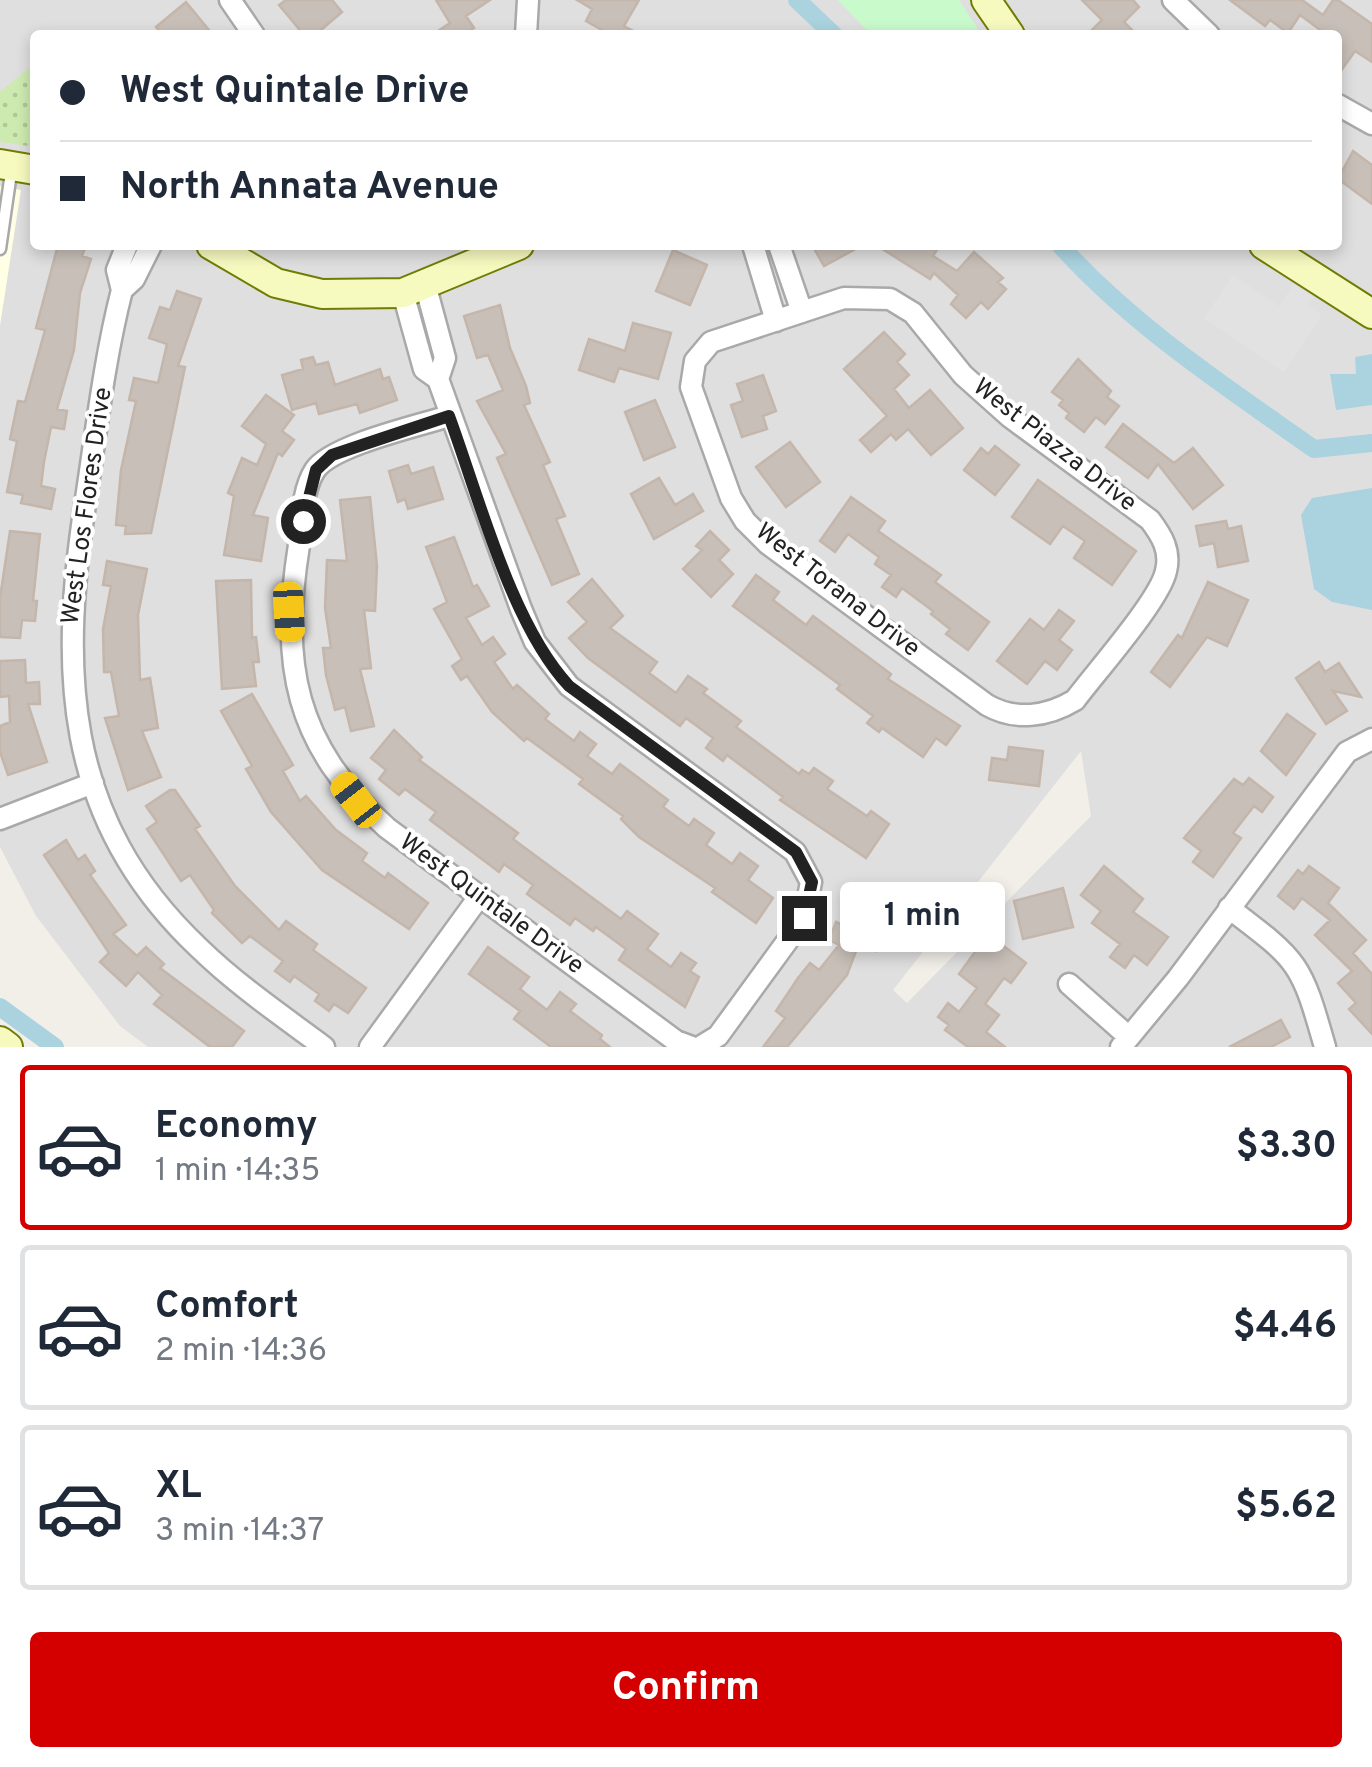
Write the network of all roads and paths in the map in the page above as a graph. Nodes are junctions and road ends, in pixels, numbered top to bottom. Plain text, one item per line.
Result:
1 (230, 0) edge
2 (528, 0) edge
3 (986, 0) edge
4 (1173, 0) edge
5 (528, 29) edge
6 (251, 30) edge
7 (1007, 30) edge
8 (1199, 30) edge
9 (1342, 107) edge
10 (1372, 124) edge
11 (16, 166) edge
12 (0, 250) edge
13 (126, 250) edge
14 (149, 250) edge
15 (220, 250) edge
16 (508, 250) edge
17 (755, 250) edge
18 (781, 250) edge
19 (1272, 250) edge
20 (414, 289) junction
21 (122, 290) junction
22 (802, 312) junction
23 (1372, 314) edge
24 (776, 321) junction
25 (449, 416) junction
26 (1024, 716) joint
27 (1372, 739) edge
28 (93, 783) junction
29 (0, 820) edge
30 (479, 897) junction
31 (1229, 908) junction
32 (1069, 984) dead end
33 (0, 1041) edge
34 (1125, 1042) edge
35 (8, 1047) edge
36 (324, 1047) edge
37 (370, 1047) edge
38 (696, 1047) edge
39 (1326, 1047) edge

1 - 6 street
2 - 5 street
3 - 7 street
4 - 8 street
9 - 10 street
11 - 12 lane
13 - 21 street, West Los Flores Drive
14 - 21 street, West Los Flores Drive
15 - 20 street
16 - 20 street
17 - 24 street
18 - 22 street
19 - 23 street
20 - 25 street
21 - 28 street, West Los Flores Drive
22 - 24 street
22 - 26 street, West Piazza Drive
24 - 26 street, West Torana Drive
25 - 30 street, West Quintale Drive
25 - 38 street
27 - 31 street
28 - 29 street
28 - 36 street, West Los Flores Drive
30 - 37 street
30 - 38 street, West Quintale Drive
31 - 34 street
31 - 39 street
32 - 34 street
33 - 35 street

